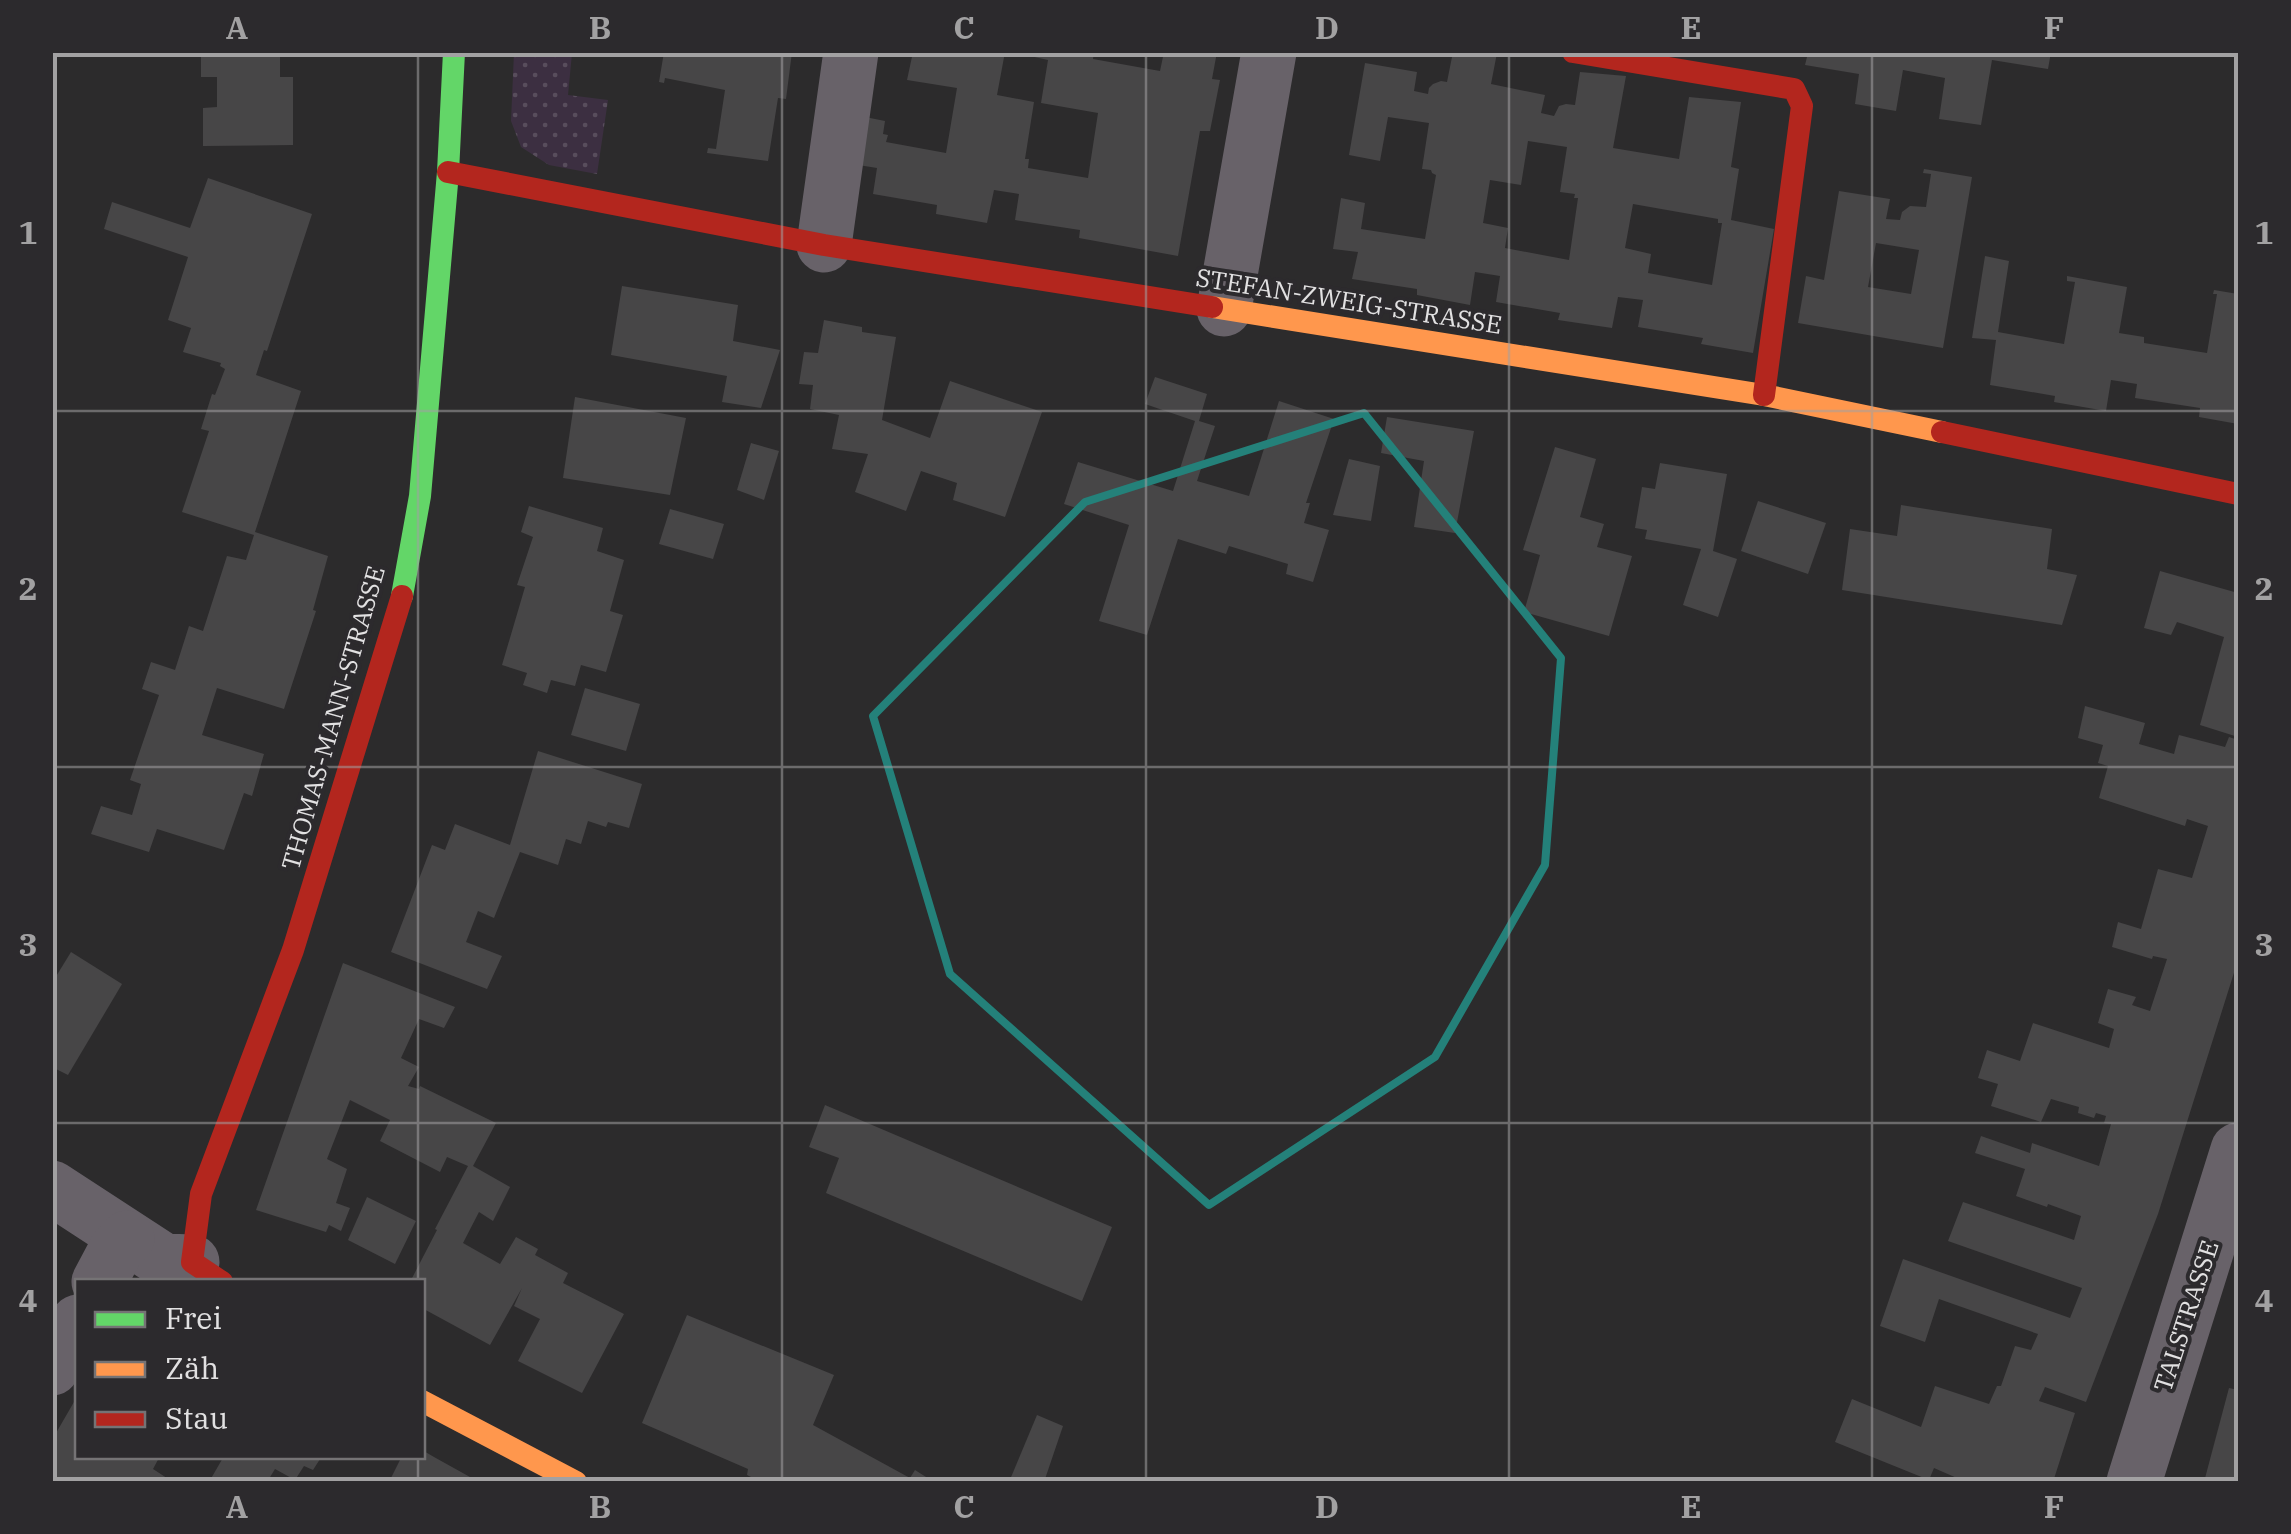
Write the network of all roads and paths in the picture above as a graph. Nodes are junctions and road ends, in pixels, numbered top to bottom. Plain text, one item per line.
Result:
1 (454, 52) edge
2 (851, 52) edge
3 (1269, 52) edge
4 (1573, 52) edge
5 (448, 172) junction
6 (824, 245) junction
7 (1224, 309) junction
8 (1764, 395) junction
9 (2238, 494) edge
10 (2238, 1150) edge
11 (52, 1188) edge
12 (113, 1260) edge
13 (207, 1272) edge
14 (75, 1327) edge
15 (52, 1368) edge
16 (425, 1403) edge
17 (576, 1482) edge
18 (2134, 1482) edge

1 - 5 street, THOMAS-MANN-STRASSE
2 - 6 street
3 - 7 street
4 - 8 street
5 - 6 street, STEFAN-ZWEIG-STRASSE
5 - 13 street, THOMAS-MANN-STRASSE
6 - 7 street, STEFAN-ZWEIG-STRASSE
7 - 8 street, STEFAN-ZWEIG-STRASSE
8 - 9 street, STEFAN-ZWEIG-STRASSE
10 - 18 street, TALSTRASSE
11 - 12 street
12 - 13 street
14 - 15 street
16 - 17 street

